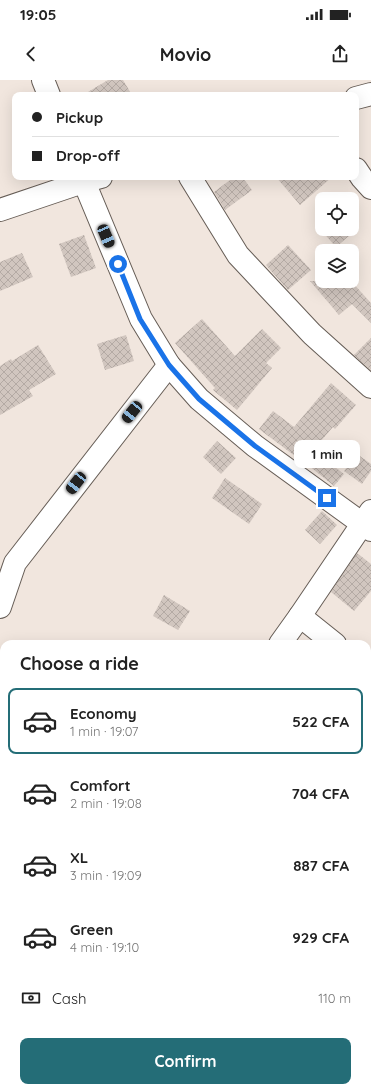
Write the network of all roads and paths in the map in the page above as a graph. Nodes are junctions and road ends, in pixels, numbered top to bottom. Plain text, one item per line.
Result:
1 (43, 80) edge
2 (48, 92) edge
3 (371, 94) edge
4 (359, 97) edge
5 (359, 174) edge
6 (86, 180) edge
7 (89, 180) edge
8 (192, 180) edge
9 (371, 188) edge
10 (0, 210) edge
11 (169, 365) junction
12 (371, 387) edge
13 (368, 522) edge
14 (0, 607) edge
15 (300, 616) junction
16 (283, 640) edge
17 (330, 640) edge

1 - 2 street
3 - 4 street
5 - 9 street
6 - 10 street
7 - 11 street
8 - 12 street
11 - 13 street
11 - 14 street
13 - 15 street
15 - 16 street
15 - 17 street

